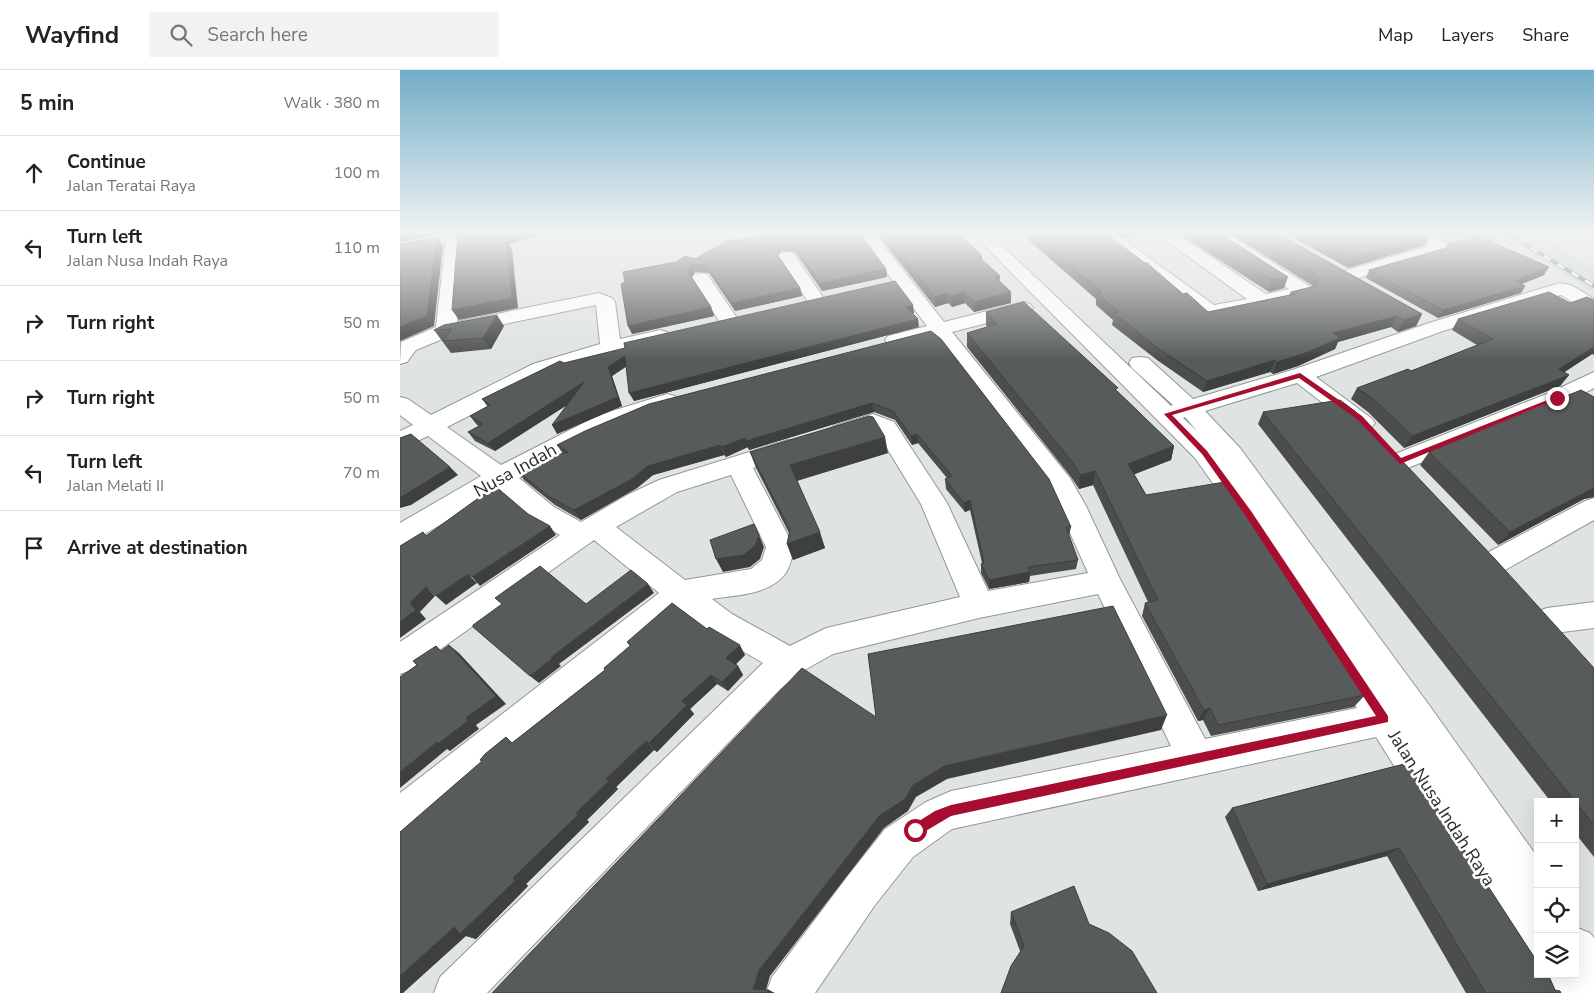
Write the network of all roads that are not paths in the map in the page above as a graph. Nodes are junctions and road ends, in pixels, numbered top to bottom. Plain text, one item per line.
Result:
1 (451, 274) edge
2 (799, 274) edge
3 (887, 274) edge
4 (1029, 274) edge
5 (1037, 274) edge
6 (1160, 274) edge
7 (1226, 274) edge
8 (1281, 274) edge
9 (1343, 274) edge
10 (1352, 274) edge
11 (1346, 276) junction
12 (702, 278) dead end
13 (1370, 290) edge
14 (1059, 299) junction
15 (817, 300) edge
16 (1264, 301) junction
17 (1594, 307) edge
18 (729, 321) edge
19 (940, 328) junction
20 (446, 330) junction
21 (675, 333) edge
22 (874, 346) edge
23 (611, 347) junction
24 (400, 358) edge
25 (1300, 375) junction
26 (1594, 379) edge
27 (683, 396) edge
28 (400, 404) edge
29 (1178, 412) junction
30 (429, 426) junction
31 (400, 441) edge
32 (738, 462) junction
33 (1400, 462) junction
34 (500, 477) junction
35 (1420, 483) edge
36 (1594, 508) edge
37 (589, 531) junction
38 (400, 536) edge
39 (1106, 581) junction
40 (1514, 584) edge
41 (680, 593) junction
42 (979, 605) junction
43 (1594, 615) edge
44 (1567, 642) edge
45 (400, 660) edge
46 (790, 662) junction
47 (1401, 717) junction
48 (1196, 759) junction
49 (400, 817) edge
50 (1534, 888) edge
51 (1534, 948) edge
52 (1579, 954) edge
53 (1594, 975) edge
54 (1553, 978) edge
55 (456, 993) edge
56 (788, 993) edge
57 (1562, 993) edge

1 - 20 street
2 - 15 street
3 - 19 street
4 - 14 street, Jalan Nusa Indah Raya
5 - 14 street, Jalan Nusa Indah Raya
6 - 16 street
7 - 16 street
8 - 16 street
9 - 11 street
10 - 11 street
11 - 13 street
12 - 18 street
14 - 19 street
14 - 29 street, Jalan Nusa Indah Raya
17 - 25 street
19 - 22 street
19 - 39 street
20 - 23 street
20 - 24 street
21 - 23 street
23 - 30 street
25 - 29 street
25 - 33 street
26 - 33 street
27 - 34 street, Nusa Indah
28 - 30 street
29 - 47 street, Jalan Nusa Indah Raya
29 - 47 street, Jalan Nusa Indah Raya
30 - 31 street
30 - 34 street
32 - 37 street
32 - 41 street
32 - 42 street
33 - 35 street
34 - 37 street
34 - 38 street, Nusa Indah
36 - 40 street
37 - 41 street
37 - 45 street
39 - 42 street
39 - 48 street
41 - 46 street
41 - 49 street
42 - 46 street
43 - 44 street
46 - 55 street
47 - 48 street
47 - 50 street, Jalan Nusa Indah Raya
47 - 51 street, Jalan Nusa Indah Raya
48 - 56 street
52 - 53 street
54 - 57 street

